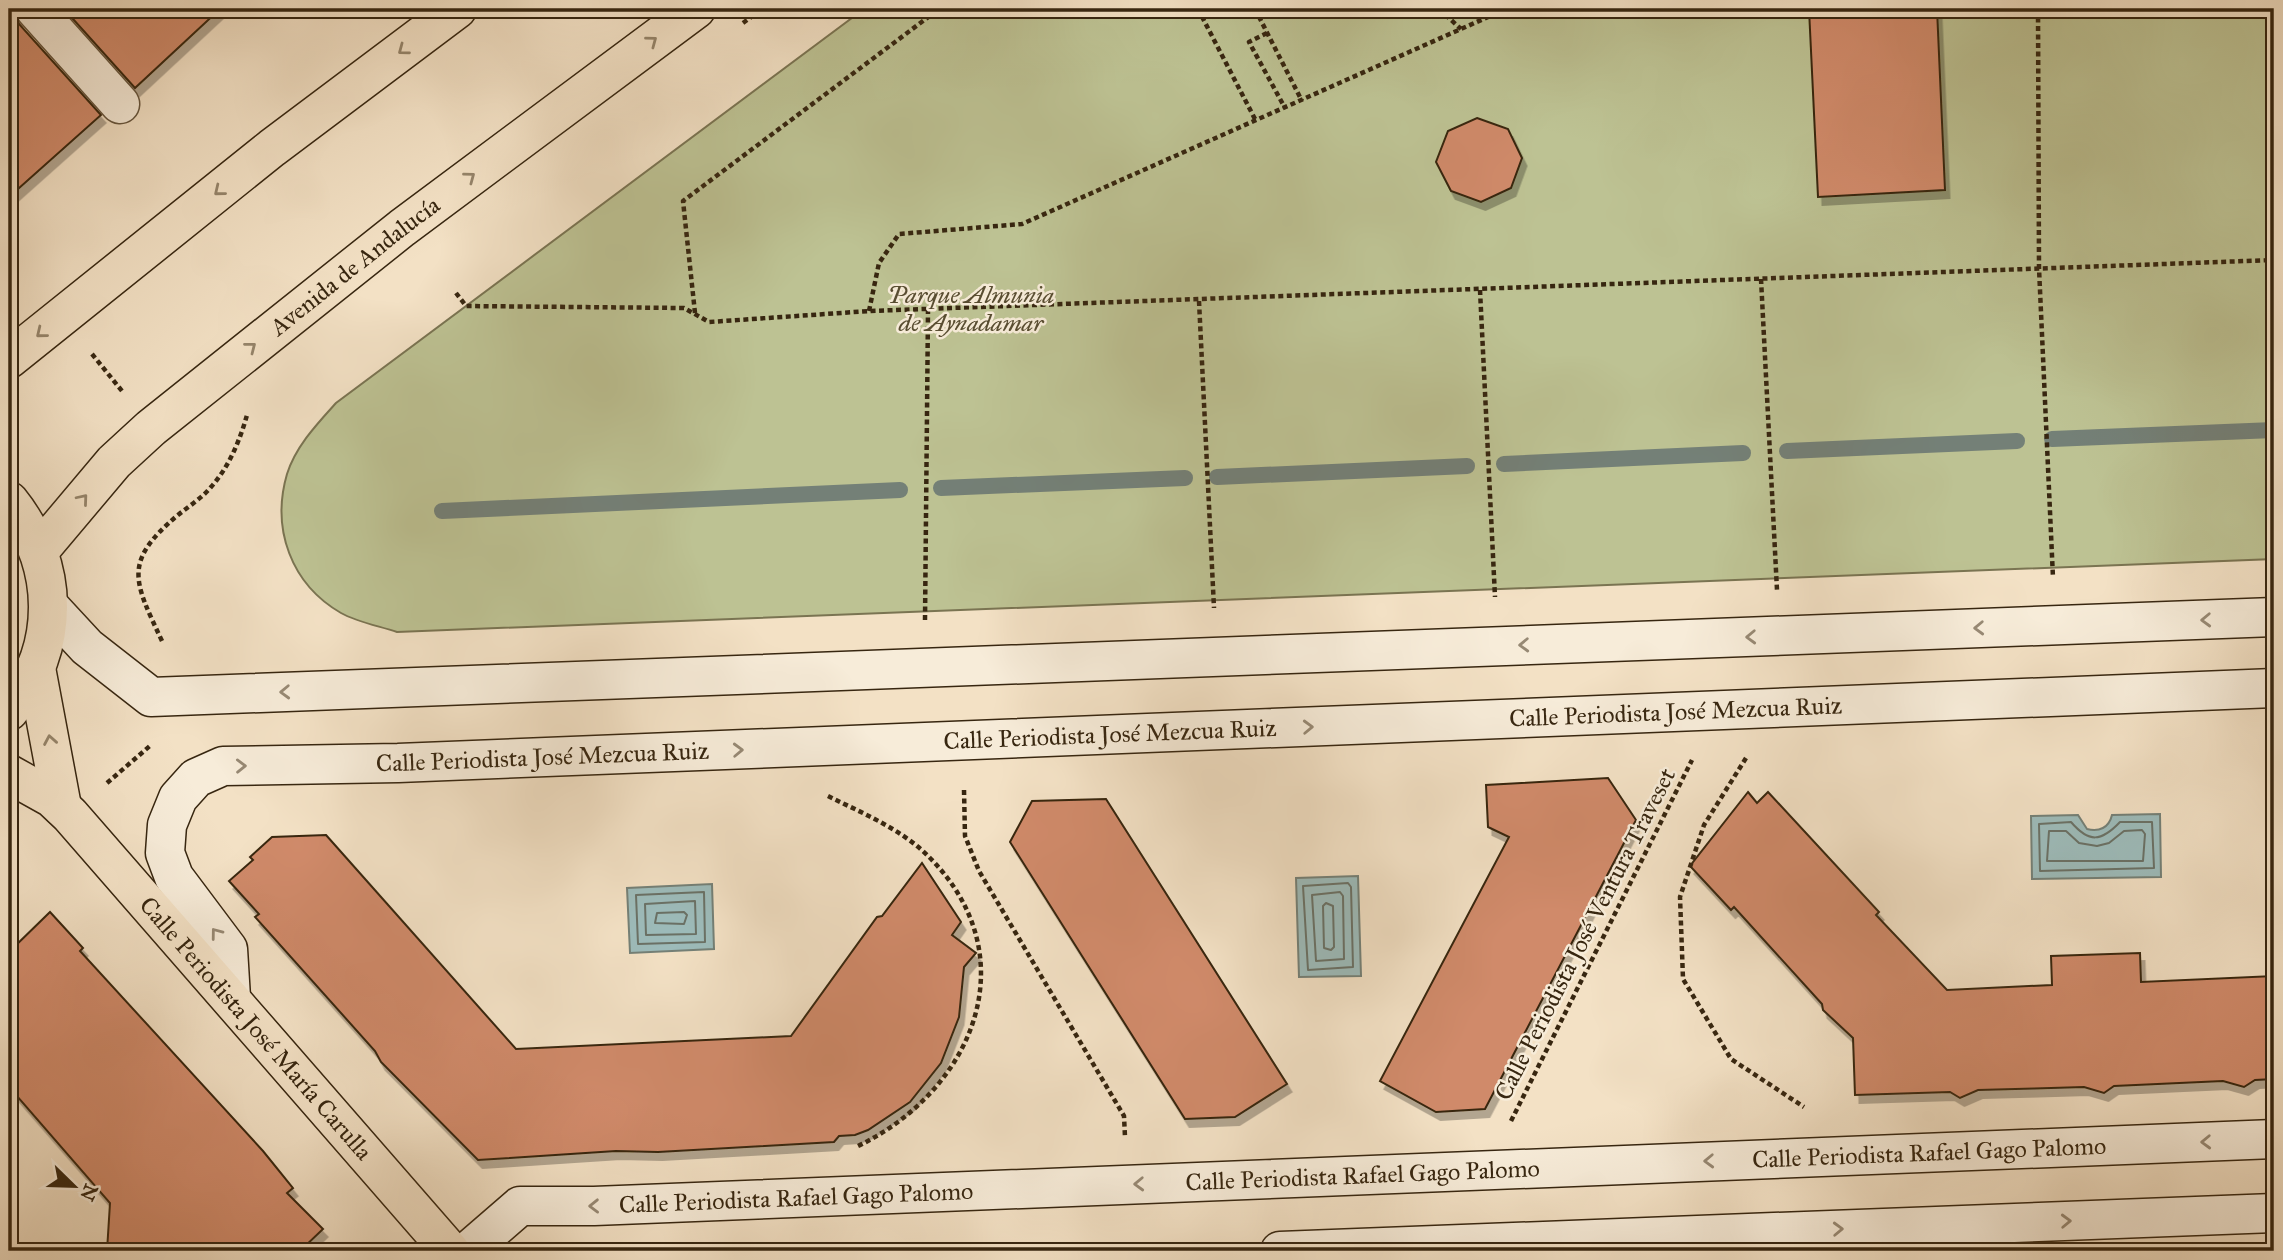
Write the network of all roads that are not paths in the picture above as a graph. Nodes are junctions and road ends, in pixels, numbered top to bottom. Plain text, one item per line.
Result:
1 (35, 9) edge
2 (457, 9) edge
3 (696, 9) edge
4 (120, 104) dead end
5 (9, 359) edge
6 (9, 501) edge
7 (39, 551) junction
8 (49, 606) junction
9 (2274, 617) edge
10 (36, 668) junction
11 (2274, 688) edge
12 (9, 711) edge
13 (9, 774) edge
14 (62, 807) junction
15 (231, 998) junction
16 (2274, 1139) edge
17 (2274, 1213) edge
18 (450, 1251) edge
19 (468, 1251) edge
20 (1280, 1251) edge

1 - 4 street
2 -> 5 main road
7 -> 3 main road, Avenida de Andalucía
6 - 7 main road
7 - 8 main road
9 -> 8 street
8 - 10 main road
10 - 12 main road
14 -> 10 main road
15 -> 11 street, Calle Periodista José Mezcua Ruiz
13 - 14 main road, Calle Periodista José María Carulla
14 - 15 main road, Calle Periodista José María Carulla
15 - 18 main road, Calle Periodista José María Carulla
16 -> 19 street, Calle Periodista Rafael Gago Palomo
20 -> 17 street

